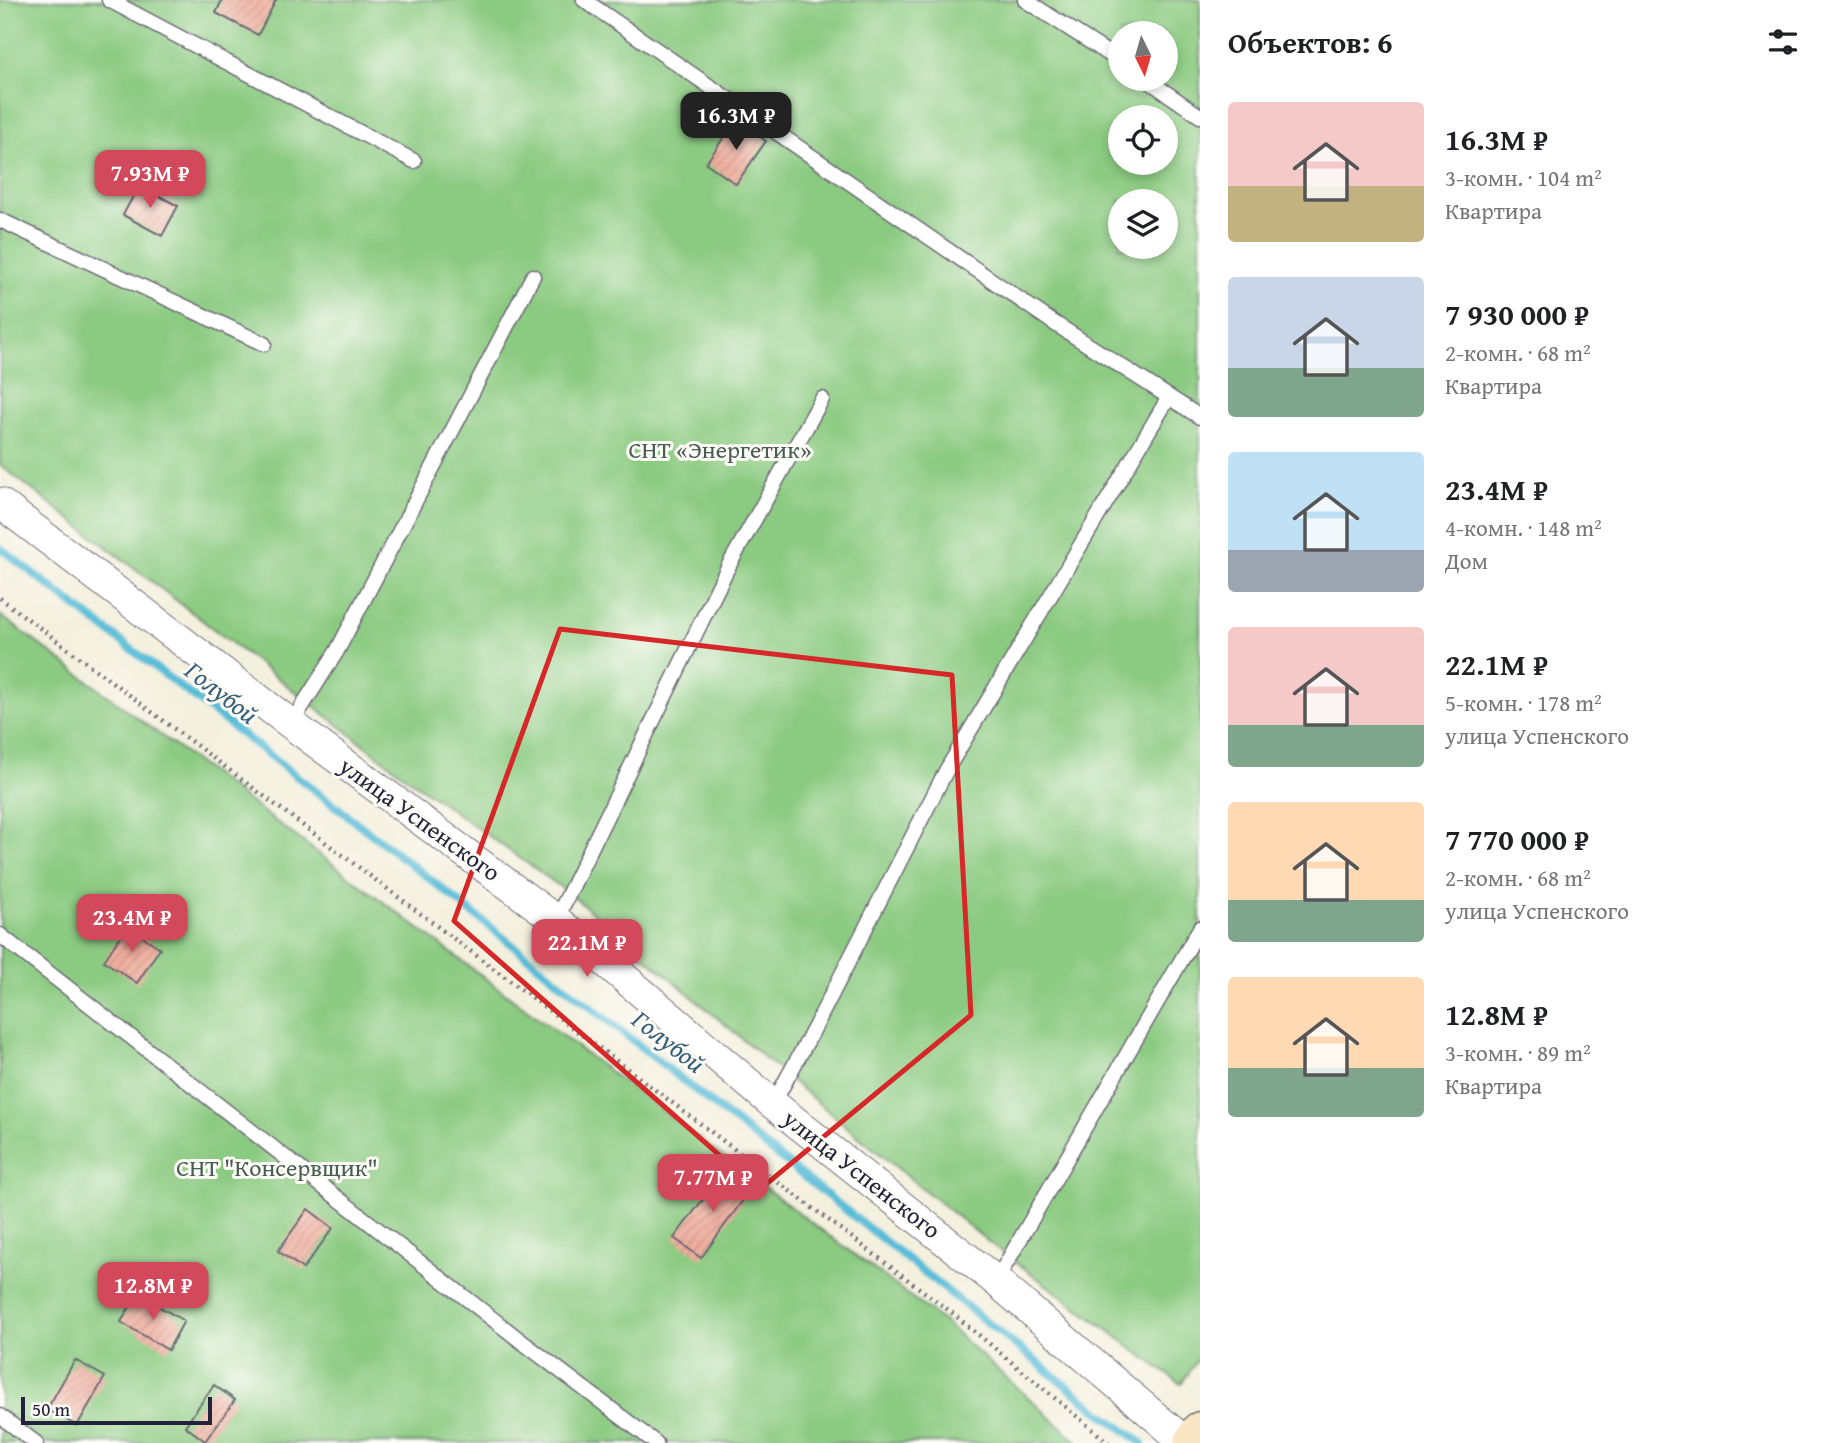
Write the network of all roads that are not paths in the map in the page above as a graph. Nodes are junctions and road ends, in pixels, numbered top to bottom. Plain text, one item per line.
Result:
1 (109, 0) edge
2 (584, 0) edge
3 (1025, 0) edge
4 (1108, 53) edge
5 (1164, 91) edge
6 (1200, 116) edge
7 (414, 161) dead end
8 (0, 219) edge
9 (533, 276) dead end
10 (264, 344) dead end
11 (1169, 397) junction
12 (822, 399) dead end
13 (1200, 417) edge
14 (0, 503) edge
15 (290, 724) junction
16 (556, 920) junction
17 (1200, 928) edge
18 (0, 935) edge
19 (773, 1104) junction
20 (996, 1281) junction
21 (0, 1416) edge
22 (1200, 1430) edge
23 (36, 1443) edge
24 (656, 1443) edge
25 (1186, 1443) edge
26 (1193, 1443) edge

1 - 7 lane
2 - 11 lane
3 - 4 lane
5 - 6 lane
8 - 10 lane
9 - 15 lane
11 - 13 lane
11 - 19 lane
12 - 16 lane
14 - 15 street, улица Успенского
15 - 16 street, улица Успенского
16 - 19 street, улица Успенского
17 - 20 lane
18 - 24 lane
19 - 20 street, улица Успенского
20 - 25 street, улица Успенского
21 - 23 lane
22 - 26 street

